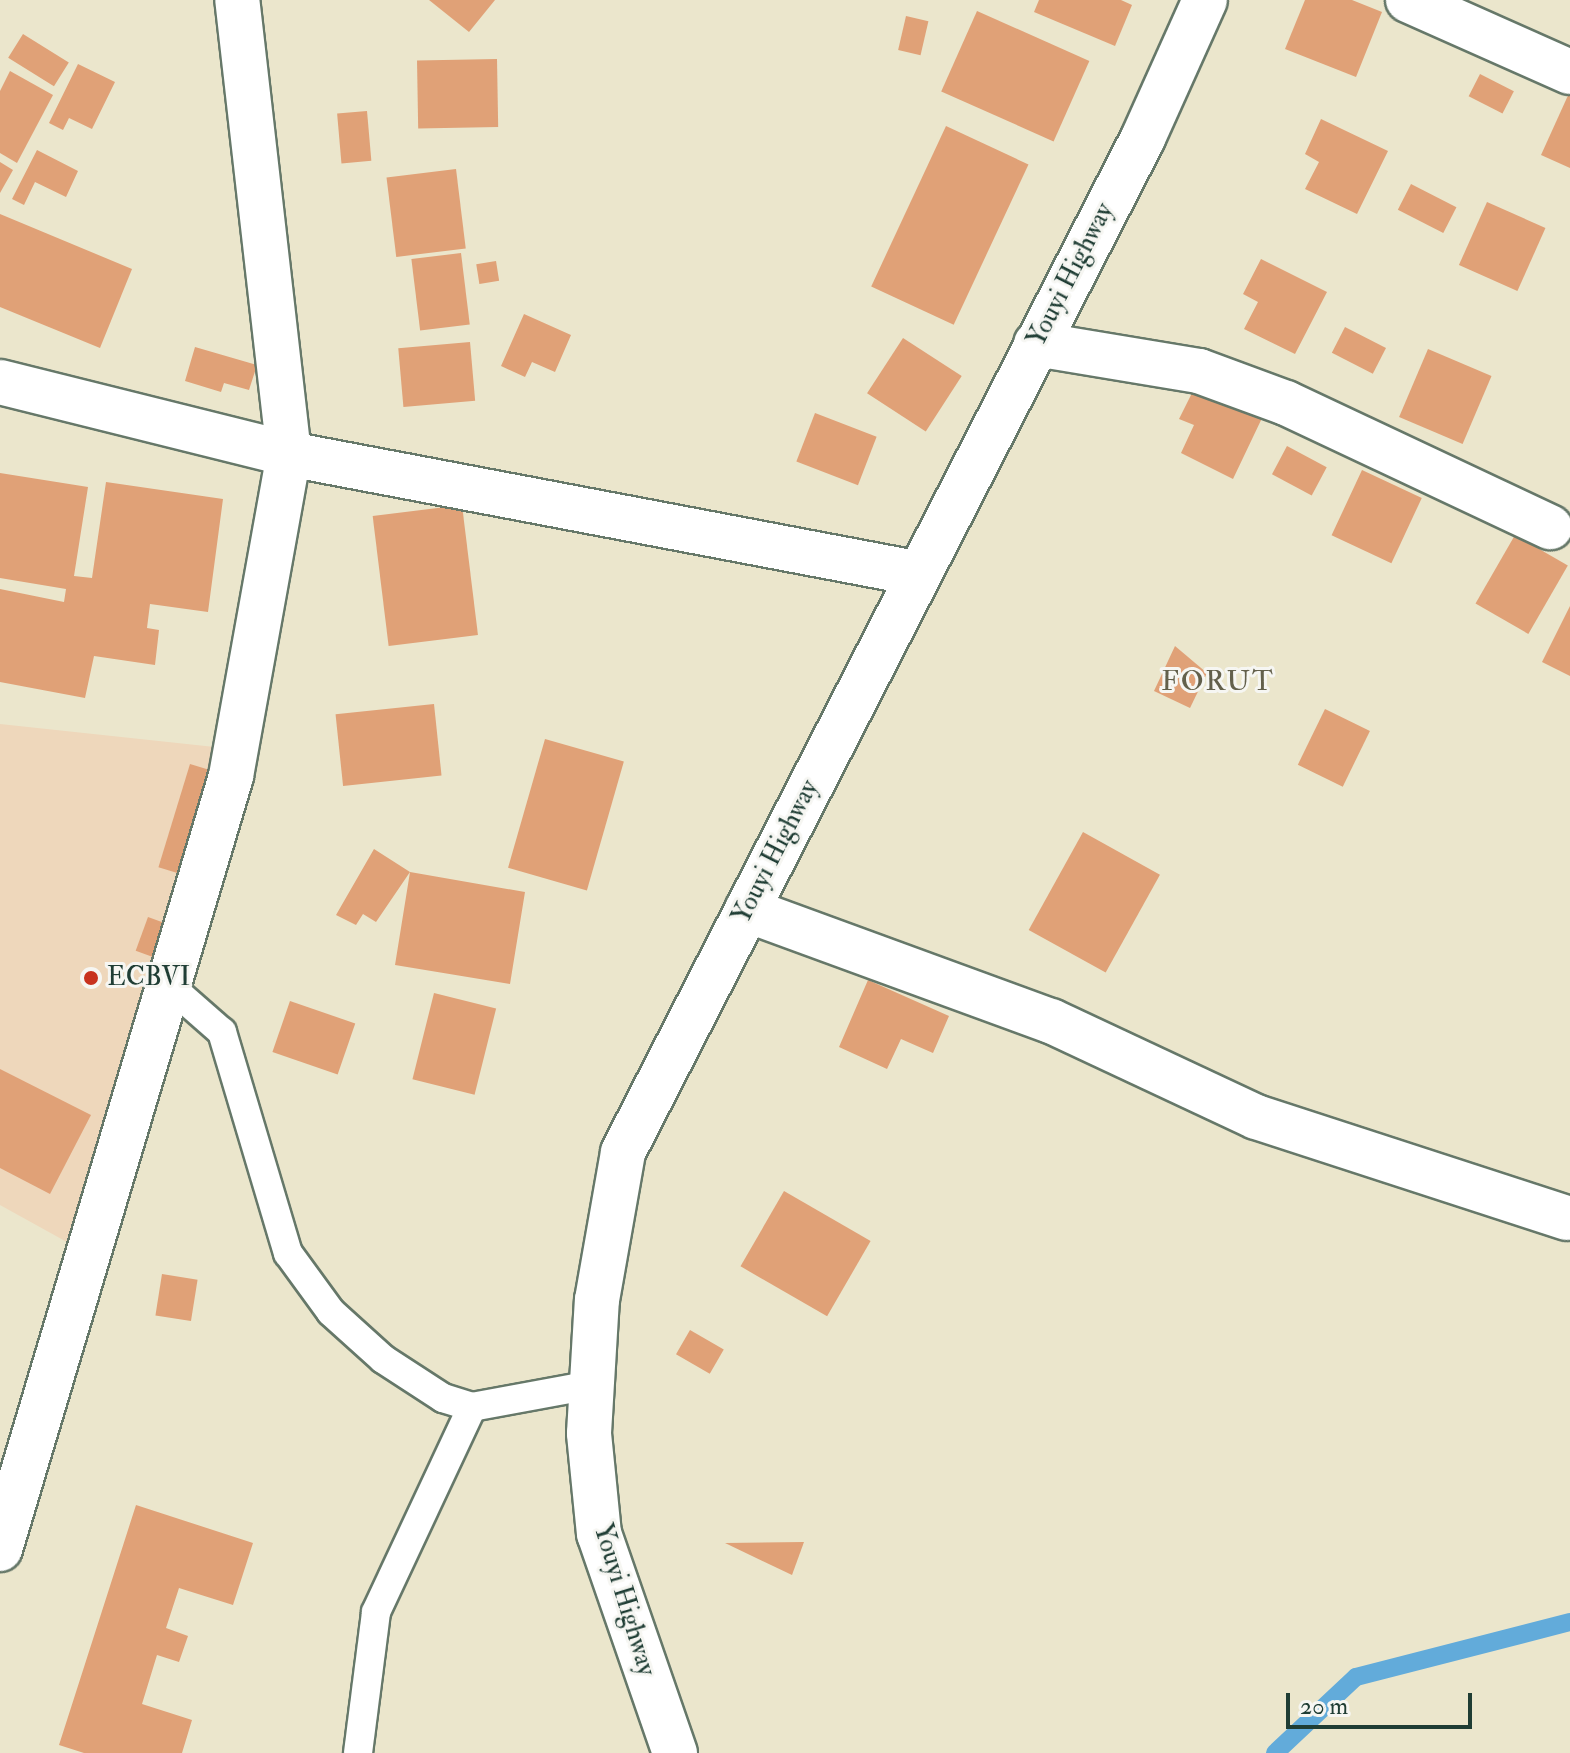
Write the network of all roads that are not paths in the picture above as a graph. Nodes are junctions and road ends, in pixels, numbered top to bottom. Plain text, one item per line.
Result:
1 (237, 0) edge
2 (1205, 0) edge
3 (1408, 0) edge
4 (1570, 72) edge
5 (1036, 344) junction
6 (0, 382) edge
7 (289, 454) junction
8 (1550, 527) dead end
9 (915, 573) junction
10 (747, 910) junction
11 (166, 983) junction
12 (1567, 1218) dead end
13 (591, 1385) junction
14 (472, 1407) junction
15 (0, 1549) edge
16 (358, 1753) edge
17 (675, 1753) edge

1 - 7 street
2 - 5 street, Youyi Highway
3 - 4 street
5 - 8 street
5 - 9 street, Youyi Highway
6 - 7 street
7 - 9 street
7 - 11 street
9 - 10 street, Youyi Highway
10 - 12 street
10 - 13 street, Youyi Highway
11 - 14 lane
11 - 15 street
13 - 14 lane
13 - 17 street, Youyi Highway
14 - 16 lane

